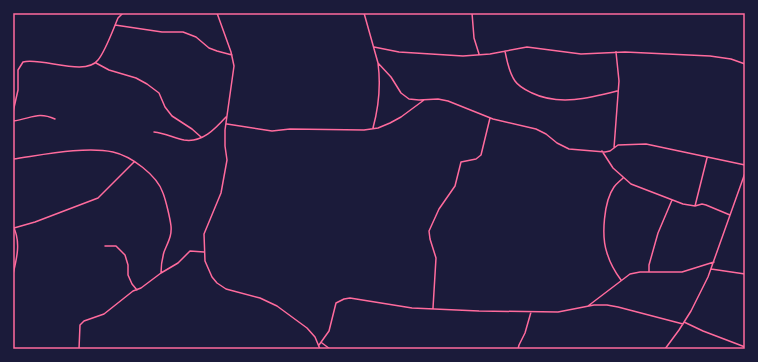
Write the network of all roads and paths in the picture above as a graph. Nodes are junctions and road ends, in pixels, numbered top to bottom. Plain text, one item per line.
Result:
1 (122, 13) edge
2 (217, 13) edge
3 (364, 13) edge
4 (472, 13) edge
5 (115, 25) junction
6 (374, 47) junction
7 (505, 51) junction
8 (616, 52) junction
9 (479, 54) junction
10 (232, 55) junction
11 (96, 63) junction
12 (378, 63) junction
13 (745, 64) edge
14 (617, 91) junction
15 (425, 99) junction
16 (13, 112) edge
17 (226, 117) junction
18 (490, 118) junction
19 (55, 119) dead end
20 (13, 121) edge
21 (226, 124) junction
22 (373, 129) junction
23 (154, 132) dead end
24 (201, 137) junction
25 (614, 148) junction
26 (602, 151) junction
27 (707, 158) junction
28 (13, 159) edge
29 (134, 162) junction
30 (745, 165) edge
31 (745, 173) edge
32 (623, 178) junction
33 (672, 200) junction
34 (695, 206) junction
35 (730, 215) junction
36 (13, 227) edge
37 (105, 246) dead end
38 (204, 252) junction
39 (714, 262) junction
40 (711, 269) junction
41 (649, 271) junction
42 (160, 273) junction
43 (13, 274) edge
44 (745, 274) edge
45 (621, 280) junction
46 (136, 290) junction
47 (587, 306) junction
48 (433, 308) junction
49 (531, 312) junction
50 (683, 323) junction
51 (321, 342) junction
52 (319, 345) junction
53 (745, 347) edge
54 (79, 349) edge
55 (320, 349) edge
56 (330, 349) edge
57 (518, 349) edge
58 (664, 349) edge

1 - 5 street
2 - 10 street
3 - 6 street
4 - 9 street
5 - 10 street
5 - 11 street
6 - 9 street
6 - 12 street
7 - 8 street
7 - 9 street
7 - 14 street
8 - 13 street
8 - 14 street
10 - 17 street
11 - 16 street
11 - 24 street
12 - 15 street
12 - 22 street
14 - 25 street
15 - 18 street
15 - 22 street
17 - 21 street
17 - 24 street
18 - 26 street
18 - 48 street
19 - 20 street
21 - 22 street
21 - 38 street
23 - 24 street
25 - 26 street
25 - 27 street
26 - 32 street
27 - 30 street
27 - 34 street
28 - 29 street
29 - 36 street
29 - 42 street
31 - 35 street
32 - 33 street
32 - 45 street
33 - 34 street
33 - 41 street
34 - 35 street
35 - 39 street
36 - 43 street
37 - 46 street
38 - 42 street
38 - 52 street
39 - 40 street
39 - 41 street
40 - 44 street
40 - 50 street
41 - 45 street
42 - 46 street
45 - 47 street
46 - 54 street
47 - 49 street
47 - 50 street
48 - 49 street
48 - 51 street
49 - 57 street
50 - 53 street
50 - 58 street
51 - 52 street
51 - 56 street
52 - 55 street

